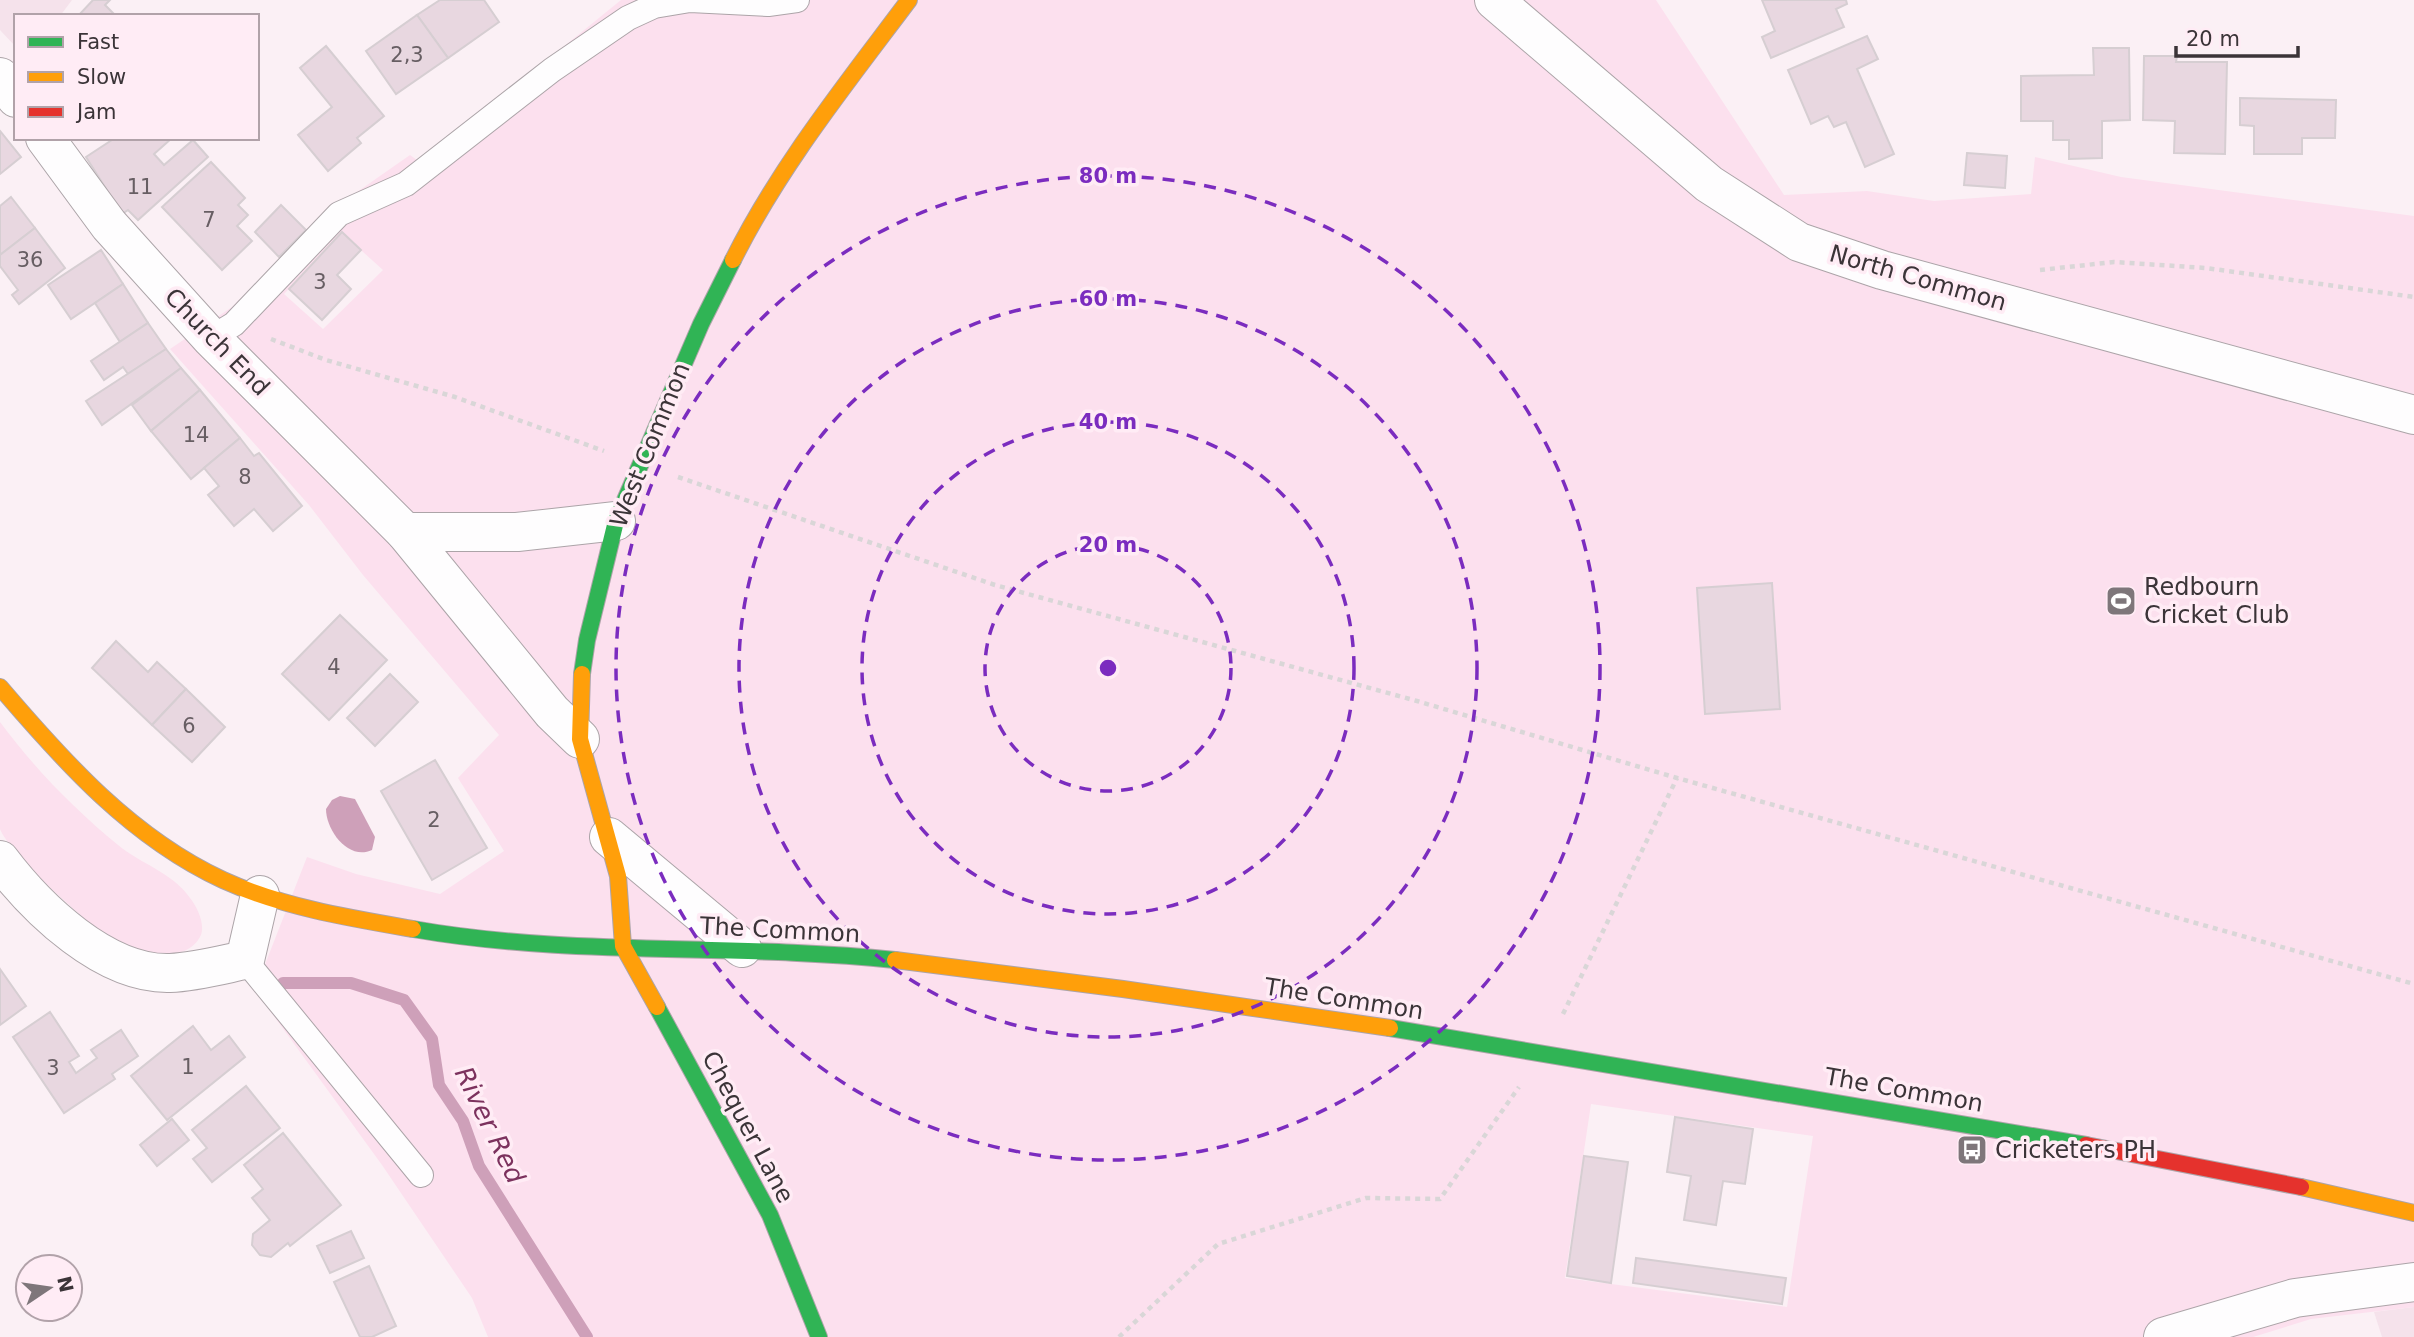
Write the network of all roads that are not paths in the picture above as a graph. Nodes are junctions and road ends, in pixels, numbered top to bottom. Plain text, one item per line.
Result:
1 (797, 0) edge
2 (909, 0) edge
3 (1494, 0) edge
4 (0, 77) edge
5 (14, 95) edge
6 (46, 140) edge
7 (223, 331) junction
8 (2414, 415) edge
9 (616, 521) junction
10 (405, 532) junction
11 (0, 687) edge
12 (580, 739) junction
13 (609, 837) junction
14 (0, 860) edge
15 (260, 895) junction
16 (622, 946) junction
17 (742, 948) junction
18 (245, 960) junction
19 (421, 1175) dead end
20 (2414, 1213) edge
21 (2414, 1282) edge
22 (819, 1337) edge
23 (2163, 1337) edge

1 - 7 lane
2 - 9 street, West Common
3 - 8 street, North Common
4 - 5 street
6 - 7 street, Church End
7 - 10 street, Church End
9 - 10 street
9 - 12 street, West Common
10 - 12 street, Church End
11 - 15 street, The Common
12 - 13 street, West Common
13 - 16 street, West Common
13 - 17 street
14 - 18 street
15 - 16 street, The Common
15 - 18 street
16 - 17 street, The Common
16 - 22 street, Chequer Lane
17 - 20 street, The Common
18 - 19 lane
21 - 23 street

